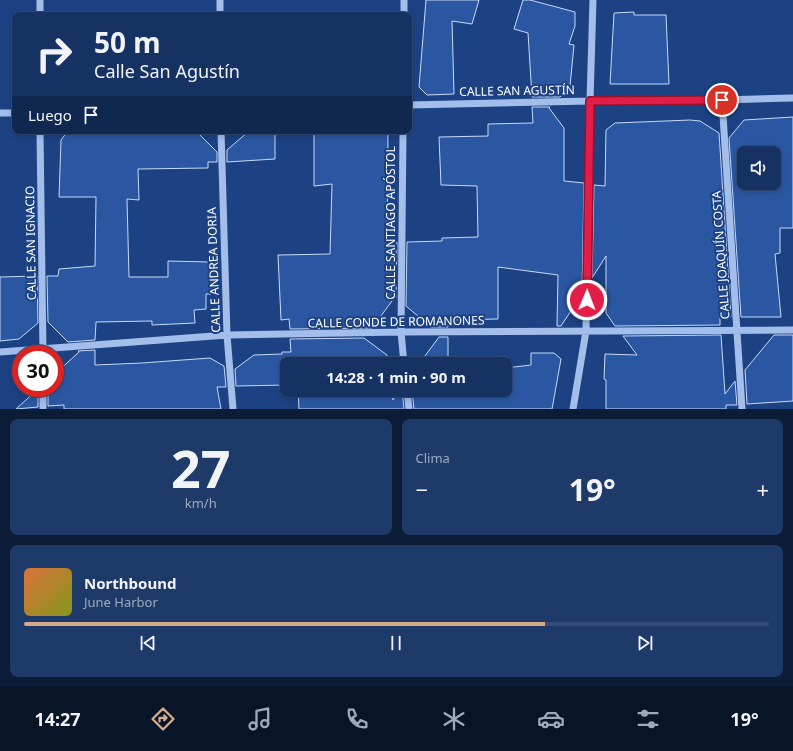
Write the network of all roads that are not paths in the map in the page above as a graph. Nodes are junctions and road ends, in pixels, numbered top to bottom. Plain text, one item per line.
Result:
1 (40, 0) edge
2 (220, 0) edge
3 (404, 0) edge
4 (593, 0) edge
5 (40, 12) edge
6 (220, 12) edge
7 (404, 12) edge
8 (793, 98) edge
9 (722, 100) junction
10 (590, 101) junction
11 (412, 105) edge
12 (0, 113) edge
13 (12, 113) edge
14 (40, 134) edge
15 (221, 134) edge
16 (403, 134) edge
17 (737, 330) junction
18 (793, 330) edge
19 (586, 331) junction
20 (401, 332) junction
21 (227, 335) junction
22 (43, 345) edge
23 (64, 349) edge
24 (0, 352) edge
25 (12, 352) edge
26 (403, 357) edge
27 (43, 397) edge
28 (407, 397) edge
29 (43, 409) edge
30 (233, 409) edge
31 (408, 409) edge
32 (573, 409) edge
33 (742, 409) edge

1 - 5 street
2 - 6 street
3 - 7 street
4 - 10 street
8 - 9 street, CALLE SAN AGUSTÍN
9 - 10 street, CALLE SAN AGUSTÍN
9 - 17 street, CALLE JOAQUÍN COSTA
10 - 11 street, CALLE SAN AGUSTÍN
10 - 19 street
12 - 13 street
14 - 22 street, CALLE SAN IGNACIO
15 - 21 street, CALLE ANDREA DORIA
16 - 20 street, CALLE SANTIAGO APÓSTOL
17 - 18 street, CALLE CONDE DE ROMANONES
17 - 19 street, CALLE CONDE DE ROMANONES
17 - 33 street, CALLE JOAQUÍN COSTA
19 - 20 street, CALLE CONDE DE ROMANONES
19 - 32 street
20 - 21 street, CALLE CONDE DE ROMANONES
20 - 26 street, CALLE SANTIAGO APÓSTOL
21 - 23 street, CALLE CONDE DE ROMANONES
21 - 30 street, CALLE ANDREA DORIA
24 - 25 street, CALLE CONDE DE ROMANONES
27 - 29 street
28 - 31 street

